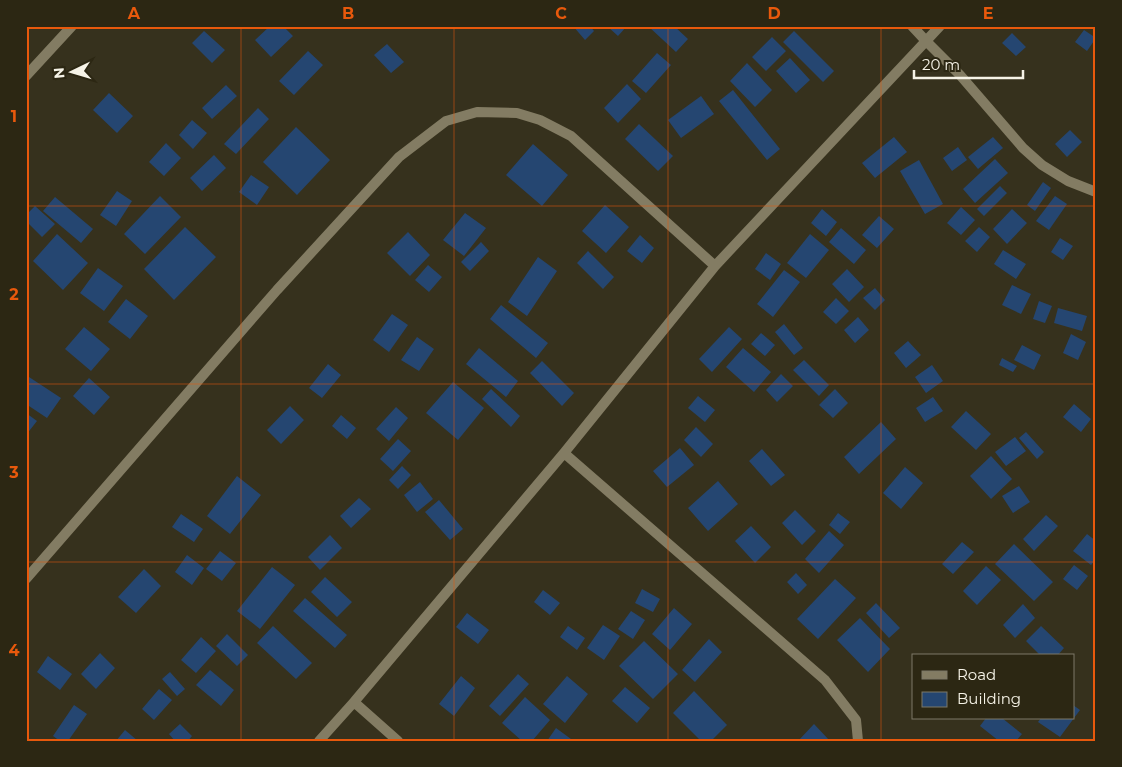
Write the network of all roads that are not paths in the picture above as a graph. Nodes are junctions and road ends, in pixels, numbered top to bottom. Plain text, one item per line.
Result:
1 (72, 26) edge
2 (912, 26) edge
3 (940, 26) edge
4 (926, 41) junction
5 (26, 76) edge
6 (1096, 192) edge
7 (715, 266) junction
8 (564, 453) junction
9 (26, 579) edge
10 (354, 702) junction
11 (319, 741) edge
12 (398, 741) edge
13 (858, 741) edge

1 - 5 street
2 - 4 street
3 - 4 street
4 - 6 street
4 - 7 street
7 - 8 street
7 - 9 street
8 - 10 street
8 - 13 street
10 - 11 street
10 - 12 street

